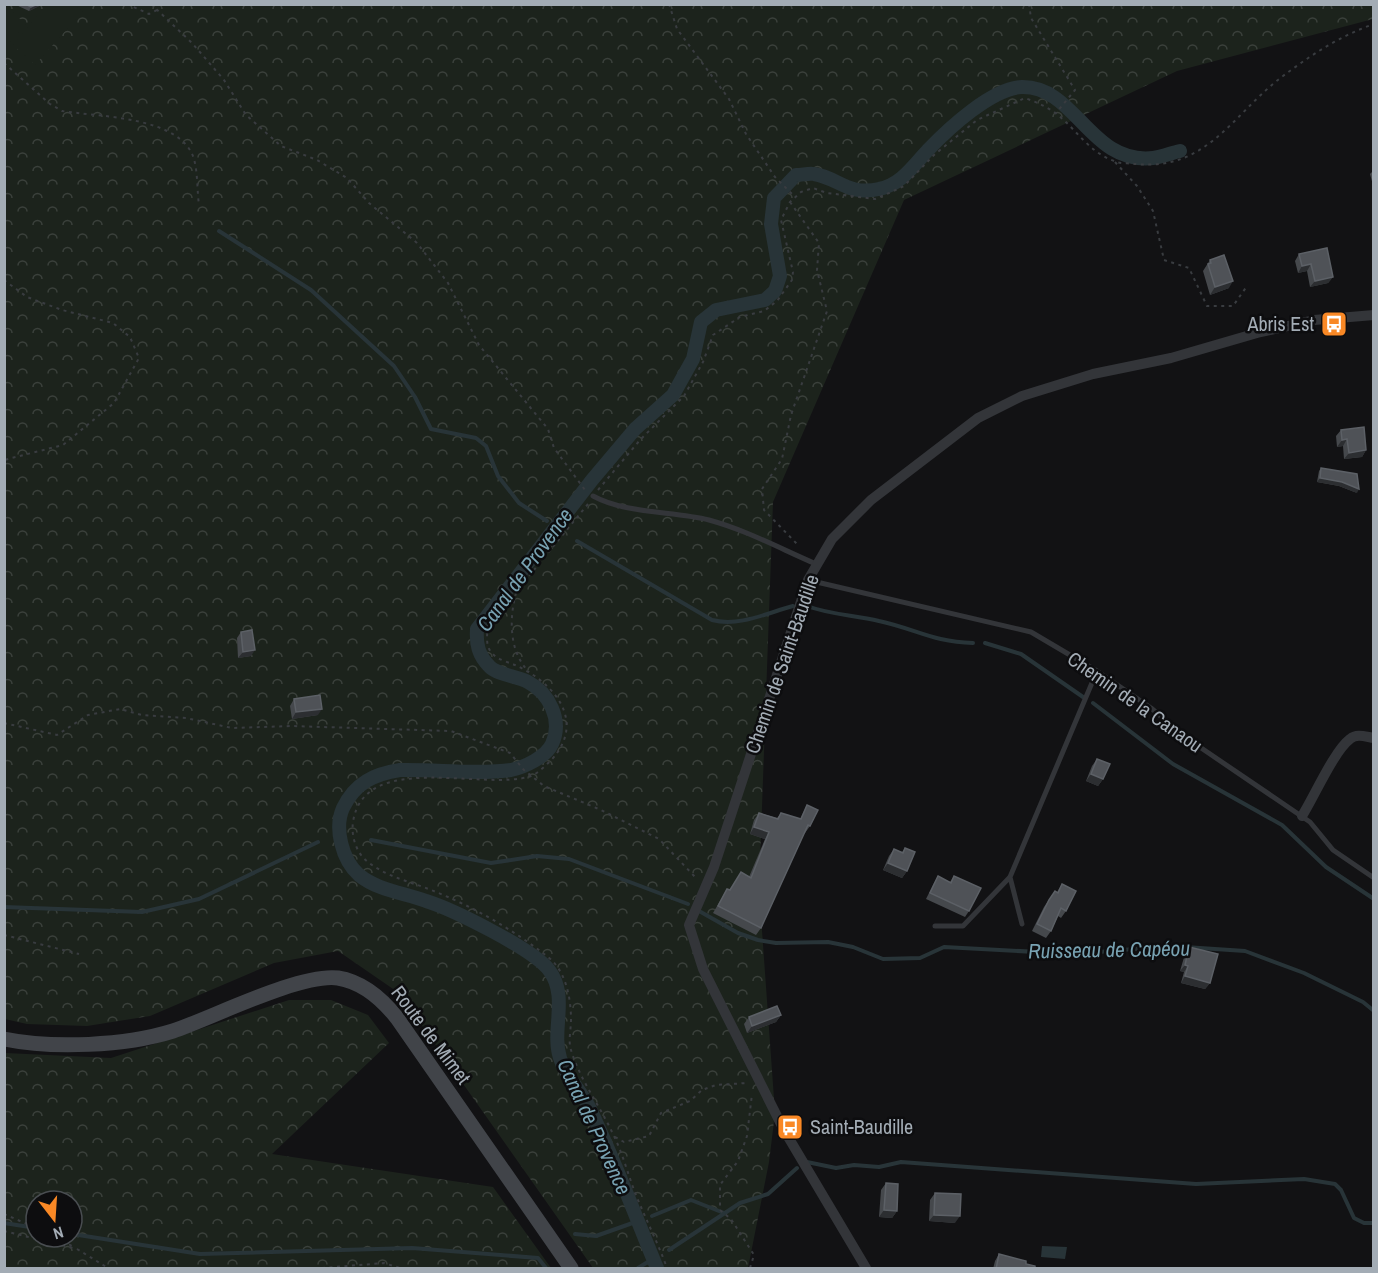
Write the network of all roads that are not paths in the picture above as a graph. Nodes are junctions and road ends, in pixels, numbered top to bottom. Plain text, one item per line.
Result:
1 (1374, 315) edge
2 (591, 494) road end
3 (816, 564) junction
4 (808, 580) junction
5 (1097, 671) junction
6 (1374, 738) edge
7 (1302, 816) junction
8 (1010, 877) junction
9 (1374, 878) edge
10 (1022, 924) dead end
11 (934, 926) dead end
12 (4, 1039) edge
13 (571, 1269) edge
14 (866, 1269) edge

1 - 3 street, Chemin de Saint-Baudille
2 - 3 lane
3 - 4 street, Chemin de Saint-Baudille
4 - 5 lane, Chemin de la Canaou
4 - 14 street, Chemin de Saint-Baudille
5 - 7 lane, Chemin de la Canaou
5 - 8 lane
6 - 7 street
7 - 9 lane, Chemin de la Canaou
8 - 10 lane
8 - 11 lane
12 - 13 street, Route de Mimet

